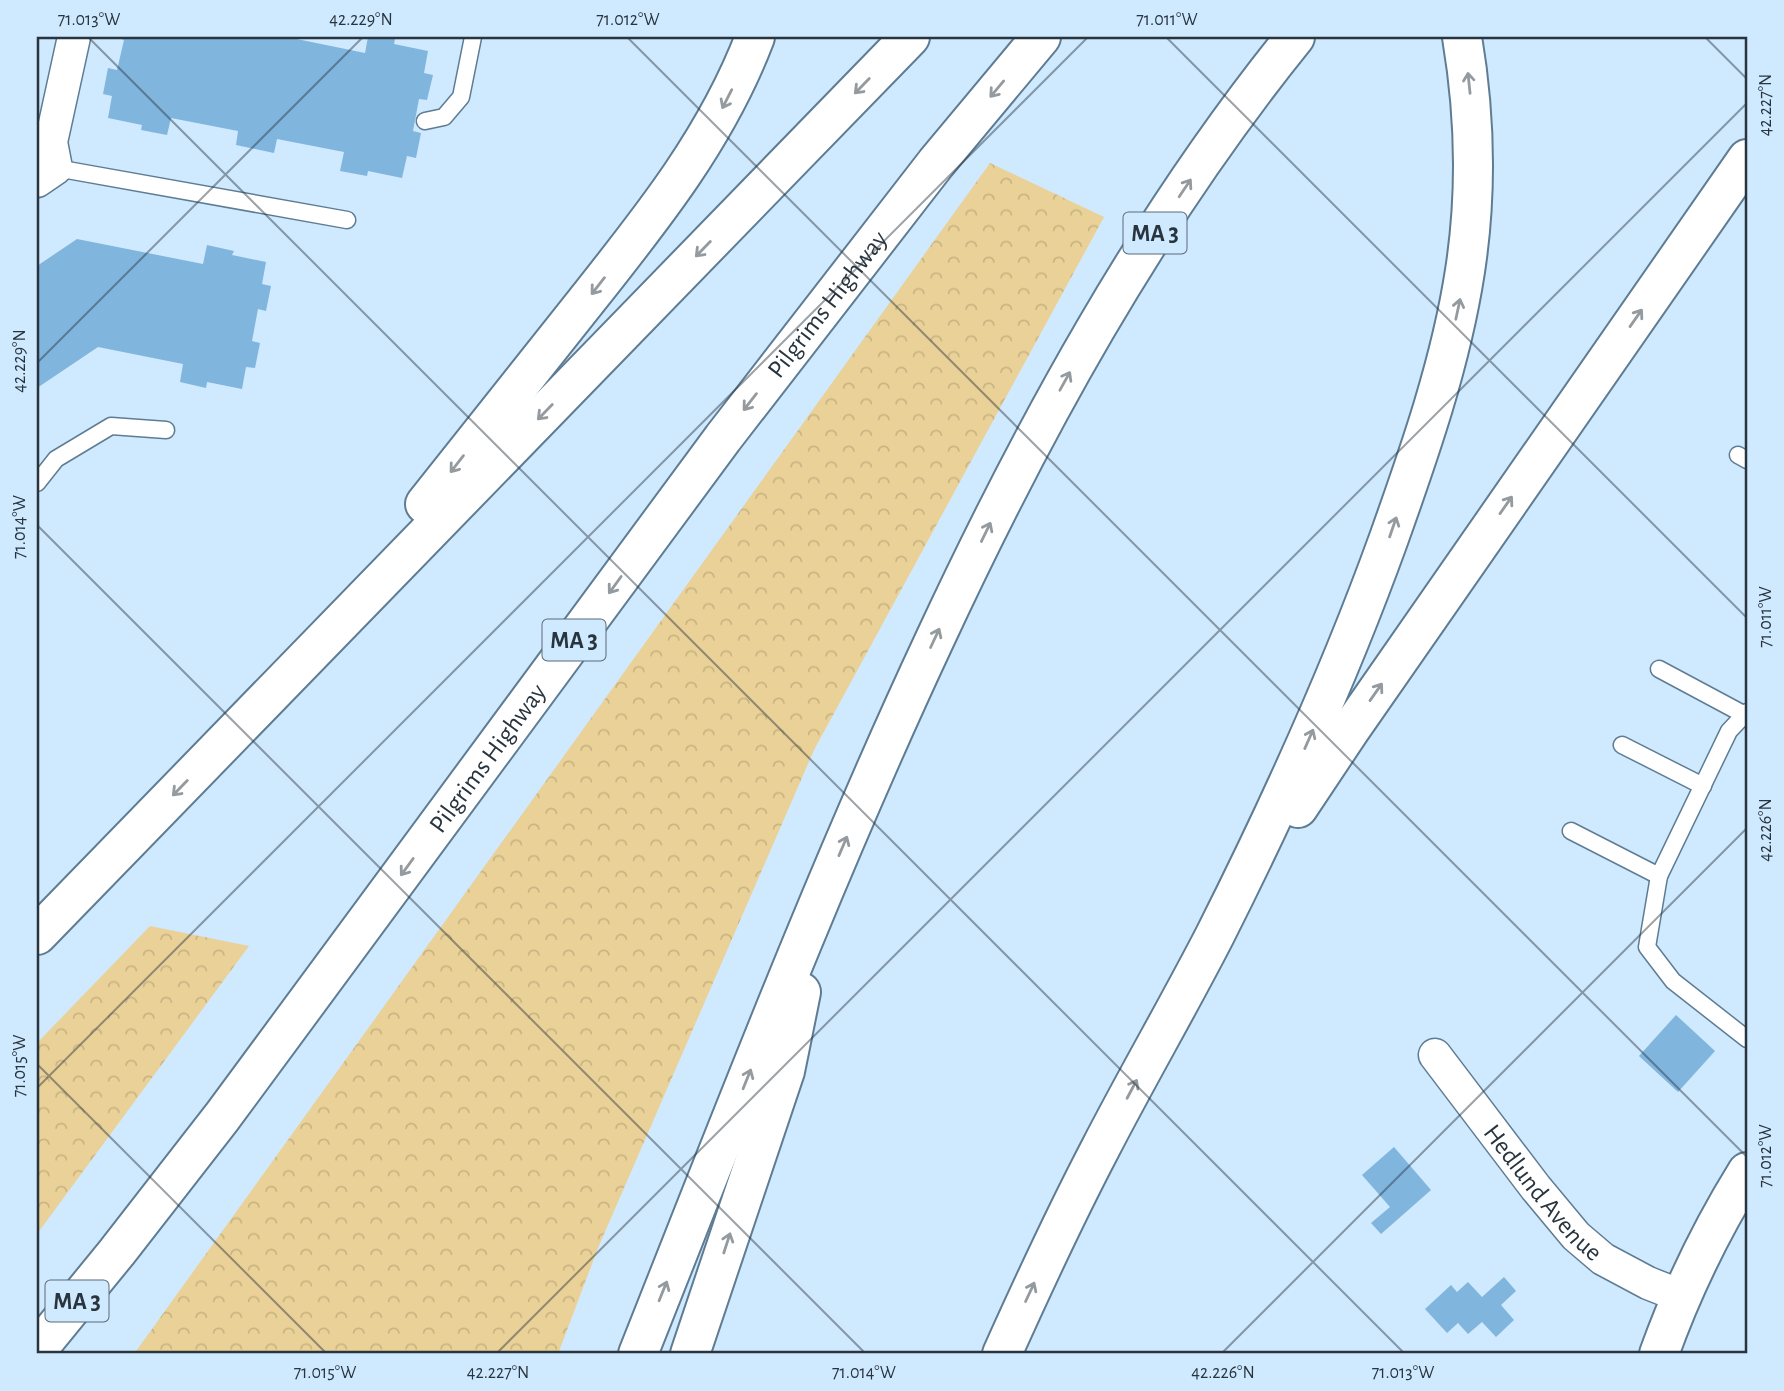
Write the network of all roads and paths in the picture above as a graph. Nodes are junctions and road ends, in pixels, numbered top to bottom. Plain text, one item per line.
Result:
1 (74, 37) edge
2 (472, 37) edge
3 (755, 37) edge
4 (910, 37) edge
5 (1041, 37) edge
6 (1296, 37) edge
7 (1462, 37) edge
8 (425, 121) dead end
9 (1747, 159) edge
10 (46, 175) edge
11 (347, 220) dead end
12 (166, 430) dead end
13 (37, 483) edge
14 (1659, 669) dead end
15 (1746, 714) edge
16 (227, 738) junction
17 (1622, 746) dead end
18 (1703, 786) junction
19 (1571, 831) dead end
20 (1659, 877) junction
21 (819, 901) junction
22 (37, 935) edge
23 (1181, 998) junction
24 (1747, 1039) edge
25 (1435, 1055) dead end
26 (1747, 1172) edge
27 (1737, 1212) edge
28 (117, 1252) junction
29 (1681, 1296) junction
30 (37, 1350) edge
31 (58, 1354) edge
32 (638, 1354) edge
33 (690, 1354) edge
34 (1002, 1354) edge
35 (1659, 1354) edge

1 - 10 street
2 - 8 lane
3 -> 16 main road
4 -> 16 main road
5 -> 28 main road, Pilgrims Highway / MA 3
21 -> 6 main road, MA 3
23 -> 7 main road
23 -> 9 main road
10 - 11 lane
12 - 13 lane
14 - 15 lane
15 - 18 lane
16 -> 22 main road
17 - 18 lane
18 - 20 lane
19 - 20 lane
20 - 24 lane
32 -> 21 main road, MA 3
33 -> 21 main road
34 -> 23 main road
25 - 29 street, Hedlund Avenue
26 - 27 main road
27 - 29 main road
28 - 30 main road, MA 3
28 - 31 main road
29 - 35 main road

